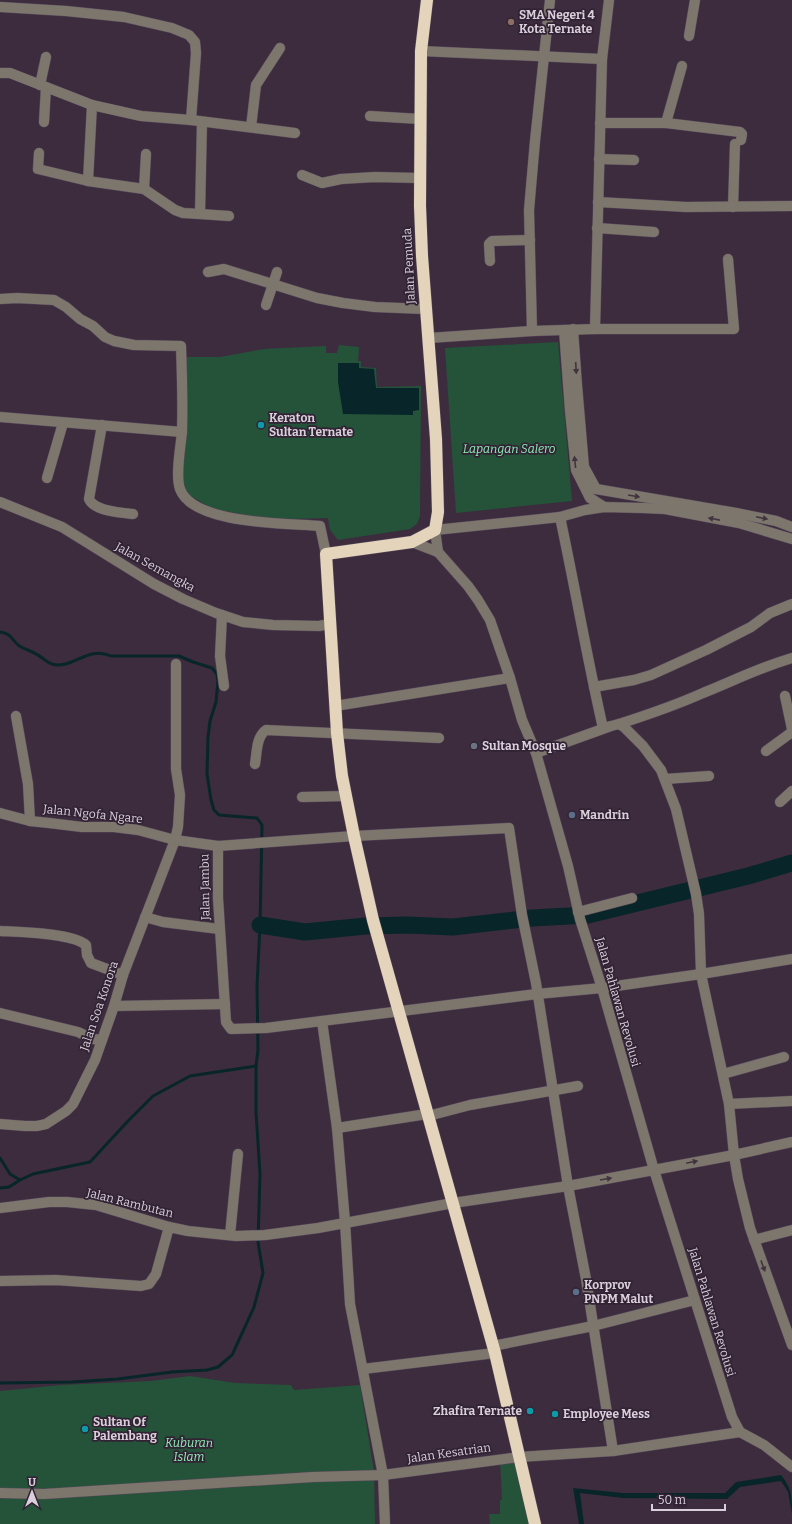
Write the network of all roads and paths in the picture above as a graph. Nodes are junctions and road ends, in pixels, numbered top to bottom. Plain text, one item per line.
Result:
1 (427, 0) edge
2 (550, 0) edge
3 (609, 0) edge
4 (695, 0) edge
5 (0, 7) edge
6 (689, 36) dead end
7 (280, 48) dead end
8 (421, 51) junction
9 (46, 57) dead end
10 (545, 57) junction
11 (602, 59) junction
12 (682, 66) dead end
13 (0, 73) edge
14 (43, 86) junction
15 (92, 104) junction
16 (370, 116) dead end
17 (420, 119) junction
18 (191, 120) junction
19 (44, 122) dead end
20 (202, 122) junction
21 (666, 122) junction
22 (600, 124) junction
23 (251, 127) junction
24 (295, 133) dead end
25 (40, 153) dead end
26 (146, 154) dead end
27 (599, 159) junction
28 (634, 160) dead end
29 (302, 175) dead end
30 (420, 178) junction
31 (88, 181) junction
32 (144, 189) junction
33 (598, 202) junction
34 (792, 206) edge
35 (732, 207) junction
36 (200, 214) junction
37 (229, 216) dead end
38 (597, 228) junction
39 (654, 232) dead end
40 (530, 240) junction
41 (728, 259) dead end
42 (490, 261) dead end
43 (208, 272) dead end
44 (277, 272) dead end
45 (273, 286) junction
46 (0, 300) edge
47 (266, 305) dead end
48 (426, 309) junction
49 (595, 329) junction
50 (569, 330) junction
51 (532, 331) junction
52 (429, 338) junction
53 (0, 418) edge
54 (63, 423) junction
55 (102, 426) junction
56 (182, 432) junction
57 (47, 478) dead end
58 (596, 489) junction
59 (590, 498) junction
60 (0, 502) edge
61 (604, 507) junction
62 (586, 510) junction
63 (133, 514) dead end
64 (560, 517) junction
65 (792, 527) edge
66 (436, 530) junction
67 (792, 539) edge
68 (412, 542) junction
69 (438, 552) junction
70 (326, 554) junction
71 (792, 604) edge
72 (222, 615) junction
73 (330, 624) junction
74 (792, 658) edge
75 (176, 664) dead end
76 (510, 678) junction
77 (224, 686) dead end
78 (594, 687) junction
79 (785, 696) dead end
80 (335, 706) junction
81 (16, 716) dead end
82 (619, 724) junction
83 (603, 728) junction
84 (792, 731) edge
85 (337, 733) junction
86 (439, 738) dead end
87 (766, 751) dead end
88 (536, 753) junction
89 (255, 764) dead end
90 (709, 776) dead end
91 (665, 779) junction
92 (792, 791) edge
93 (346, 796) junction
94 (302, 797) dead end
95 (780, 802) dead end
96 (0, 813) edge
97 (30, 821) junction
98 (354, 836) junction
99 (175, 840) junction
100 (218, 846) junction
101 (632, 898) dead end
102 (579, 915) junction
103 (145, 917) junction
104 (219, 928) junction
105 (0, 931) edge
106 (792, 959) edge
107 (700, 974) junction
108 (123, 975) junction
109 (602, 988) junction
110 (537, 994) junction
111 (225, 1004) junction
112 (114, 1006) junction
113 (398, 1012) junction
114 (0, 1013) edge
115 (322, 1021) junction
116 (102, 1040) junction
117 (784, 1057) dead end
118 (723, 1074) junction
119 (578, 1086) dead end
120 (552, 1091) junction
121 (792, 1101) edge
122 (729, 1104) junction
123 (427, 1115) junction
124 (0, 1124) edge
125 (337, 1128) junction
126 (792, 1142) edge
127 (238, 1154) dead end
128 (734, 1155) junction
129 (654, 1170) junction
130 (568, 1186) junction
131 (453, 1203) junction
132 (0, 1208) edge
133 (345, 1222) junction
134 (169, 1227) junction
135 (792, 1230) edge
136 (230, 1235) junction
137 (754, 1240) junction
138 (0, 1282) edge
139 (695, 1300) junction
140 (593, 1326) junction
141 (790, 1333) edge
142 (792, 1345) edge
143 (494, 1350) junction
144 (363, 1369) junction
145 (740, 1432) junction
146 (613, 1451) junction
147 (519, 1457) junction
148 (792, 1467) edge
149 (383, 1475) junction
150 (0, 1492) edge
151 (385, 1524) edge
152 (535, 1524) edge

1 - 8 highway, Jalan Pemuda
2 - 10 street
3 - 11 street
4 - 6 street
5 - 18 street
7 - 23 street
8 - 10 street
8 - 17 highway, Jalan Pemuda
9 - 14 street
10 - 11 street
10 - 40 street
11 - 22 street
12 - 21 street
13 - 14 street
14 - 15 street
14 - 19 street
15 - 18 street
15 - 31 street
16 - 17 street
17 - 30 highway, Jalan Pemuda
18 - 20 street
20 - 23 street
20 - 36 street
21 - 22 street
21 - 35 street
22 - 27 street
23 - 24 street
25 - 31 street
26 - 32 street
27 - 28 street
27 - 33 street
29 - 30 street
30 - 48 highway, Jalan Pemuda
31 - 32 street
32 - 36 street
33 - 35 street
33 - 38 street
34 - 35 street
36 - 37 street
38 - 39 street
38 - 49 street
40 - 42 street
40 - 51 street
41 - 49 street
43 - 45 street
44 - 45 street
45 - 47 street
45 - 48 street
46 - 56 street
48 - 52 highway, Jalan Pemuda
49 - 50 street
50 - 51 street
50 -> 58 street
59 -> 50 street
51 - 52 street
52 - 66 highway, Jalan Pemuda
53 - 54 street
54 - 55 street
54 - 57 street
55 - 56 street
55 - 63 street
56 - 70 street
58 - 59 street
58 -> 65 street
59 - 61 street
59 - 62 street
60 - 72 street, Jalan Semangka
61 - 62 street
67 -> 61 street
62 - 64 street
64 - 66 street
64 - 78 street
66 - 68 highway
66 - 69 street
68 - 69 street
68 - 70 highway
69 - 76 street, Jalan Pahlawan Revolusi
70 - 73 highway
71 - 78 street
72 - 73 street, Jalan Semangka
72 - 77 street
73 - 80 highway
74 - 82 street
75 - 99 street, Jalan Soa Konora
76 - 80 street
76 - 88 street, Jalan Pahlawan Revolusi
78 - 83 street
79 - 84 street
80 - 85 highway
81 - 97 street
82 - 83 street
82 - 91 street
83 - 88 street
84 - 87 street
85 - 86 street
85 - 89 street
85 - 93 highway
88 - 102 street, Jalan Pahlawan Revolusi
90 - 91 street
91 - 107 street
92 - 95 street
93 - 94 street
93 - 98 highway
96 - 97 street, Jalan Ngofa Ngare
97 - 99 street, Jalan Ngofa Ngare
98 - 100 street, Jalan Ngofa Ngare
98 - 110 street
98 - 113 highway
99 - 100 street, Jalan Ngofa Ngare
99 - 103 street, Jalan Soa Konora
100 - 104 street, Jalan Jambu
101 - 102 street
102 - 109 street, Jalan Pahlawan Revolusi
103 - 104 street
103 - 108 street, Jalan Soa Konora
104 - 111 street, Jalan Jambu
105 - 108 street
106 - 107 street
107 - 109 street
107 - 118 street
108 - 112 street, Jalan Soa Konora
109 - 110 street
109 - 129 street, Jalan Pahlawan Revolusi
110 - 113 street
110 - 120 street
111 - 112 street
111 - 115 street, Jalan Jambu
112 - 116 street, Jalan Soa Konora
113 - 115 street
113 - 123 highway
114 - 116 street
115 - 125 street
116 - 124 street, Jalan Soa Konora
117 - 118 street
118 - 122 street
119 - 120 street
120 - 123 street
120 - 130 street
121 - 122 street
122 - 128 street
123 - 125 street
123 - 131 highway
125 - 133 street
126 - 128 street, Jalan Rambutan
127 - 136 street
129 -> 128 street, Jalan Rambutan
128 - 137 street
130 -> 129 street, Jalan Rambutan
129 - 139 street, Jalan Pahlawan Revolusi
130 - 131 street, Jalan Rambutan
130 - 140 street
131 - 133 street, Jalan Rambutan
131 - 143 highway
132 - 134 street, Jalan Rambutan
133 - 136 street, Jalan Rambutan
133 - 144 street
134 - 136 street, Jalan Rambutan
134 - 138 street
135 - 137 street
137 -> 141 street
139 - 140 street
139 - 145 street, Jalan Pahlawan Revolusi
140 - 143 street
140 - 146 street
141 - 142 street
143 - 144 street
143 - 147 highway
144 - 149 street
145 - 146 street, Jalan Kesatrian
145 - 148 street
146 - 147 street, Jalan Kesatrian
147 - 149 street, Jalan Kesatrian
147 - 152 highway
149 - 150 street, Jalan Kesatrian
149 - 151 street

